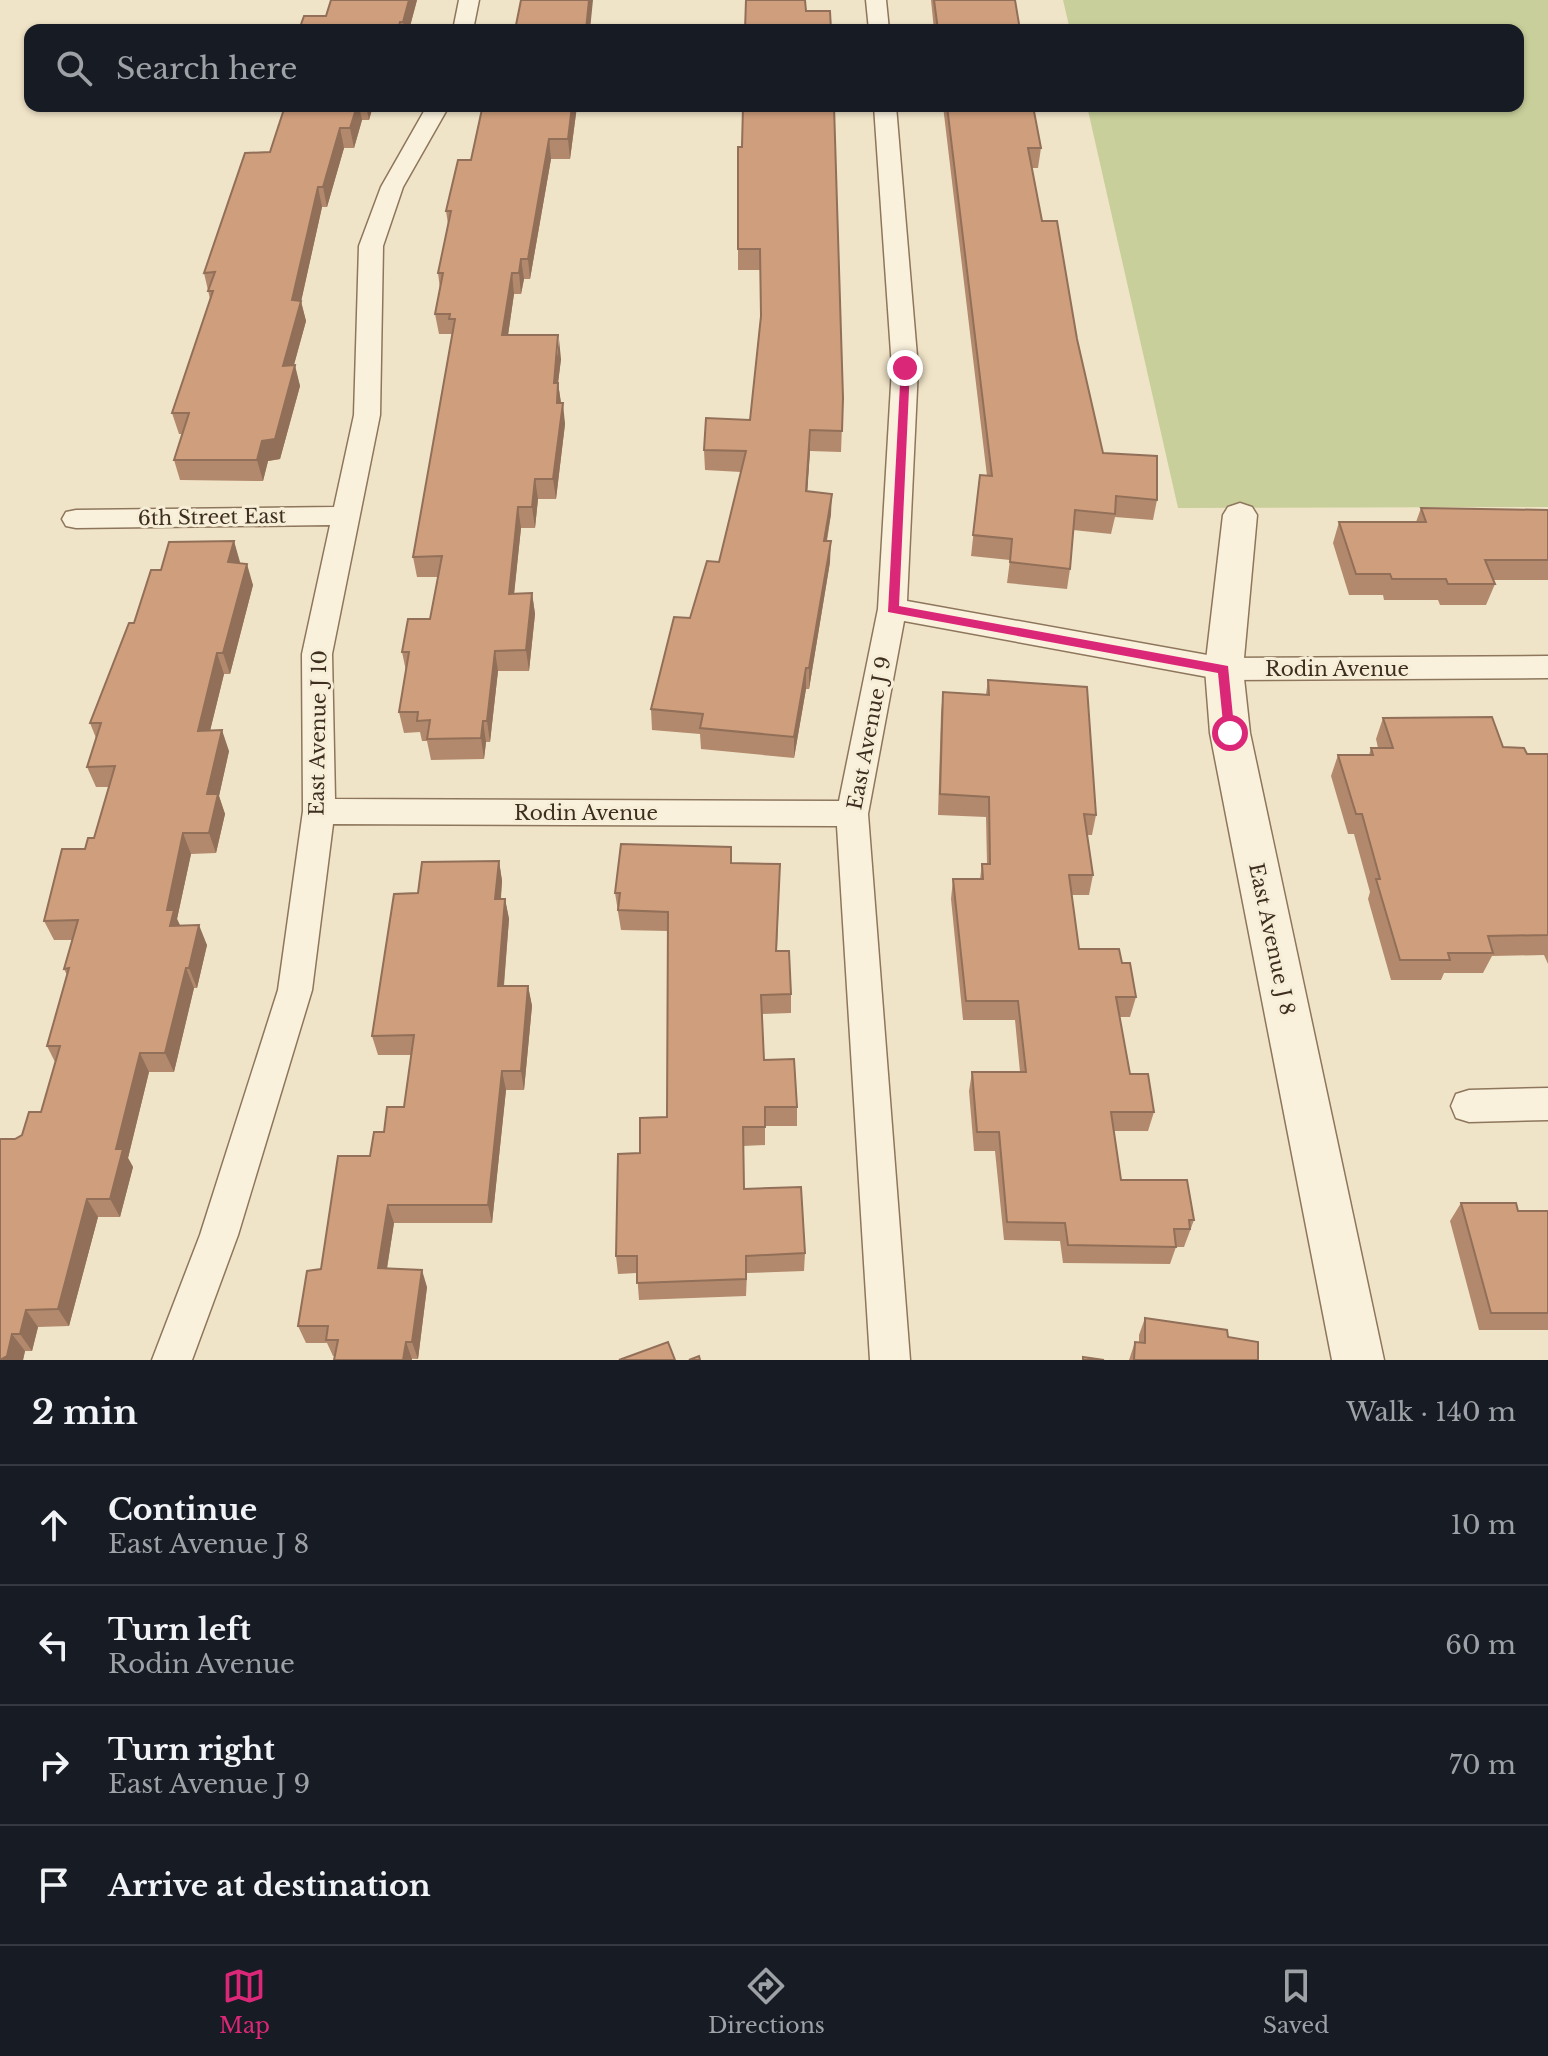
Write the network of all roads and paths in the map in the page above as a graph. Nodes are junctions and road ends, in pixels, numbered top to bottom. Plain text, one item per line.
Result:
1 (469, 0) edge
2 (876, 0) edge
3 (464, 24) edge
4 (878, 24) edge
5 (435, 112) edge
6 (885, 112) edge
7 (1240, 515) dead end
8 (347, 516) junction
9 (76, 519) dead end
10 (892, 609) junction
11 (1548, 667) edge
12 (1224, 669) junction
13 (319, 811) junction
14 (852, 814) junction
15 (1548, 1104) edge
16 (1469, 1106) dead end
17 (172, 1360) edge
18 (890, 1360) edge
19 (1358, 1360) edge

1 - 3 street
2 - 4 street
5 - 8 street, East Avenue J 10
6 - 10 street, East Avenue J 9
7 - 12 street, East Avenue J 8
8 - 9 street, 6th Street East
8 - 13 street, East Avenue J 10
10 - 12 street, Rodin Avenue
10 - 14 street, East Avenue J 9
11 - 12 street, Rodin Avenue
12 - 19 street, East Avenue J 8
13 - 14 street, Rodin Avenue
13 - 17 street, East Avenue J 10
14 - 18 street, East Avenue J 9
15 - 16 street

